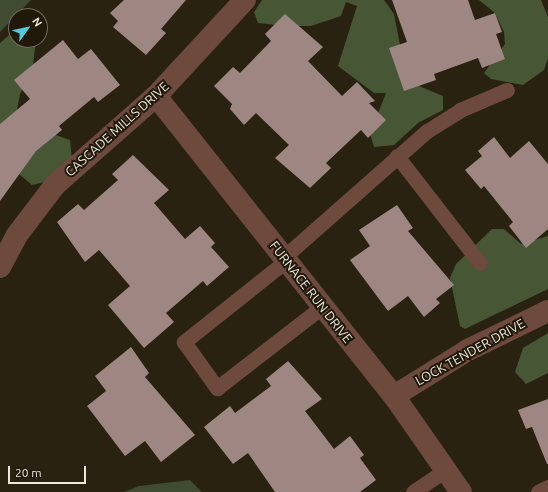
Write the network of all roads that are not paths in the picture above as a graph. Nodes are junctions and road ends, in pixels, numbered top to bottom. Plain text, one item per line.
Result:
1 (245, 0) edge
2 (507, 90) dead end
3 (156, 96) junction
4 (397, 156) junction
5 (285, 259) junction
6 (480, 263) dead end
7 (0, 267) edge
8 (323, 306) junction
9 (548, 311) edge
10 (394, 396) junction
11 (447, 469) junction
12 (548, 487) edge
13 (413, 492) edge
14 (461, 492) edge
15 (538, 492) edge

1 - 3 street, CASCADE MILLS DRIVE
2 - 4 lane
3 - 5 street, FURNACE RUN DRIVE
3 - 7 street, CASCADE MILLS DRIVE
4 - 5 lane
4 - 6 lane
5 - 8 street, FURNACE RUN DRIVE
5 - 8 lane
8 - 10 street, FURNACE RUN DRIVE
9 - 10 street, LOCK TENDER DRIVE
10 - 11 street, FURNACE RUN DRIVE
11 - 13 lane
11 - 14 street, FURNACE RUN DRIVE
12 - 15 lane

